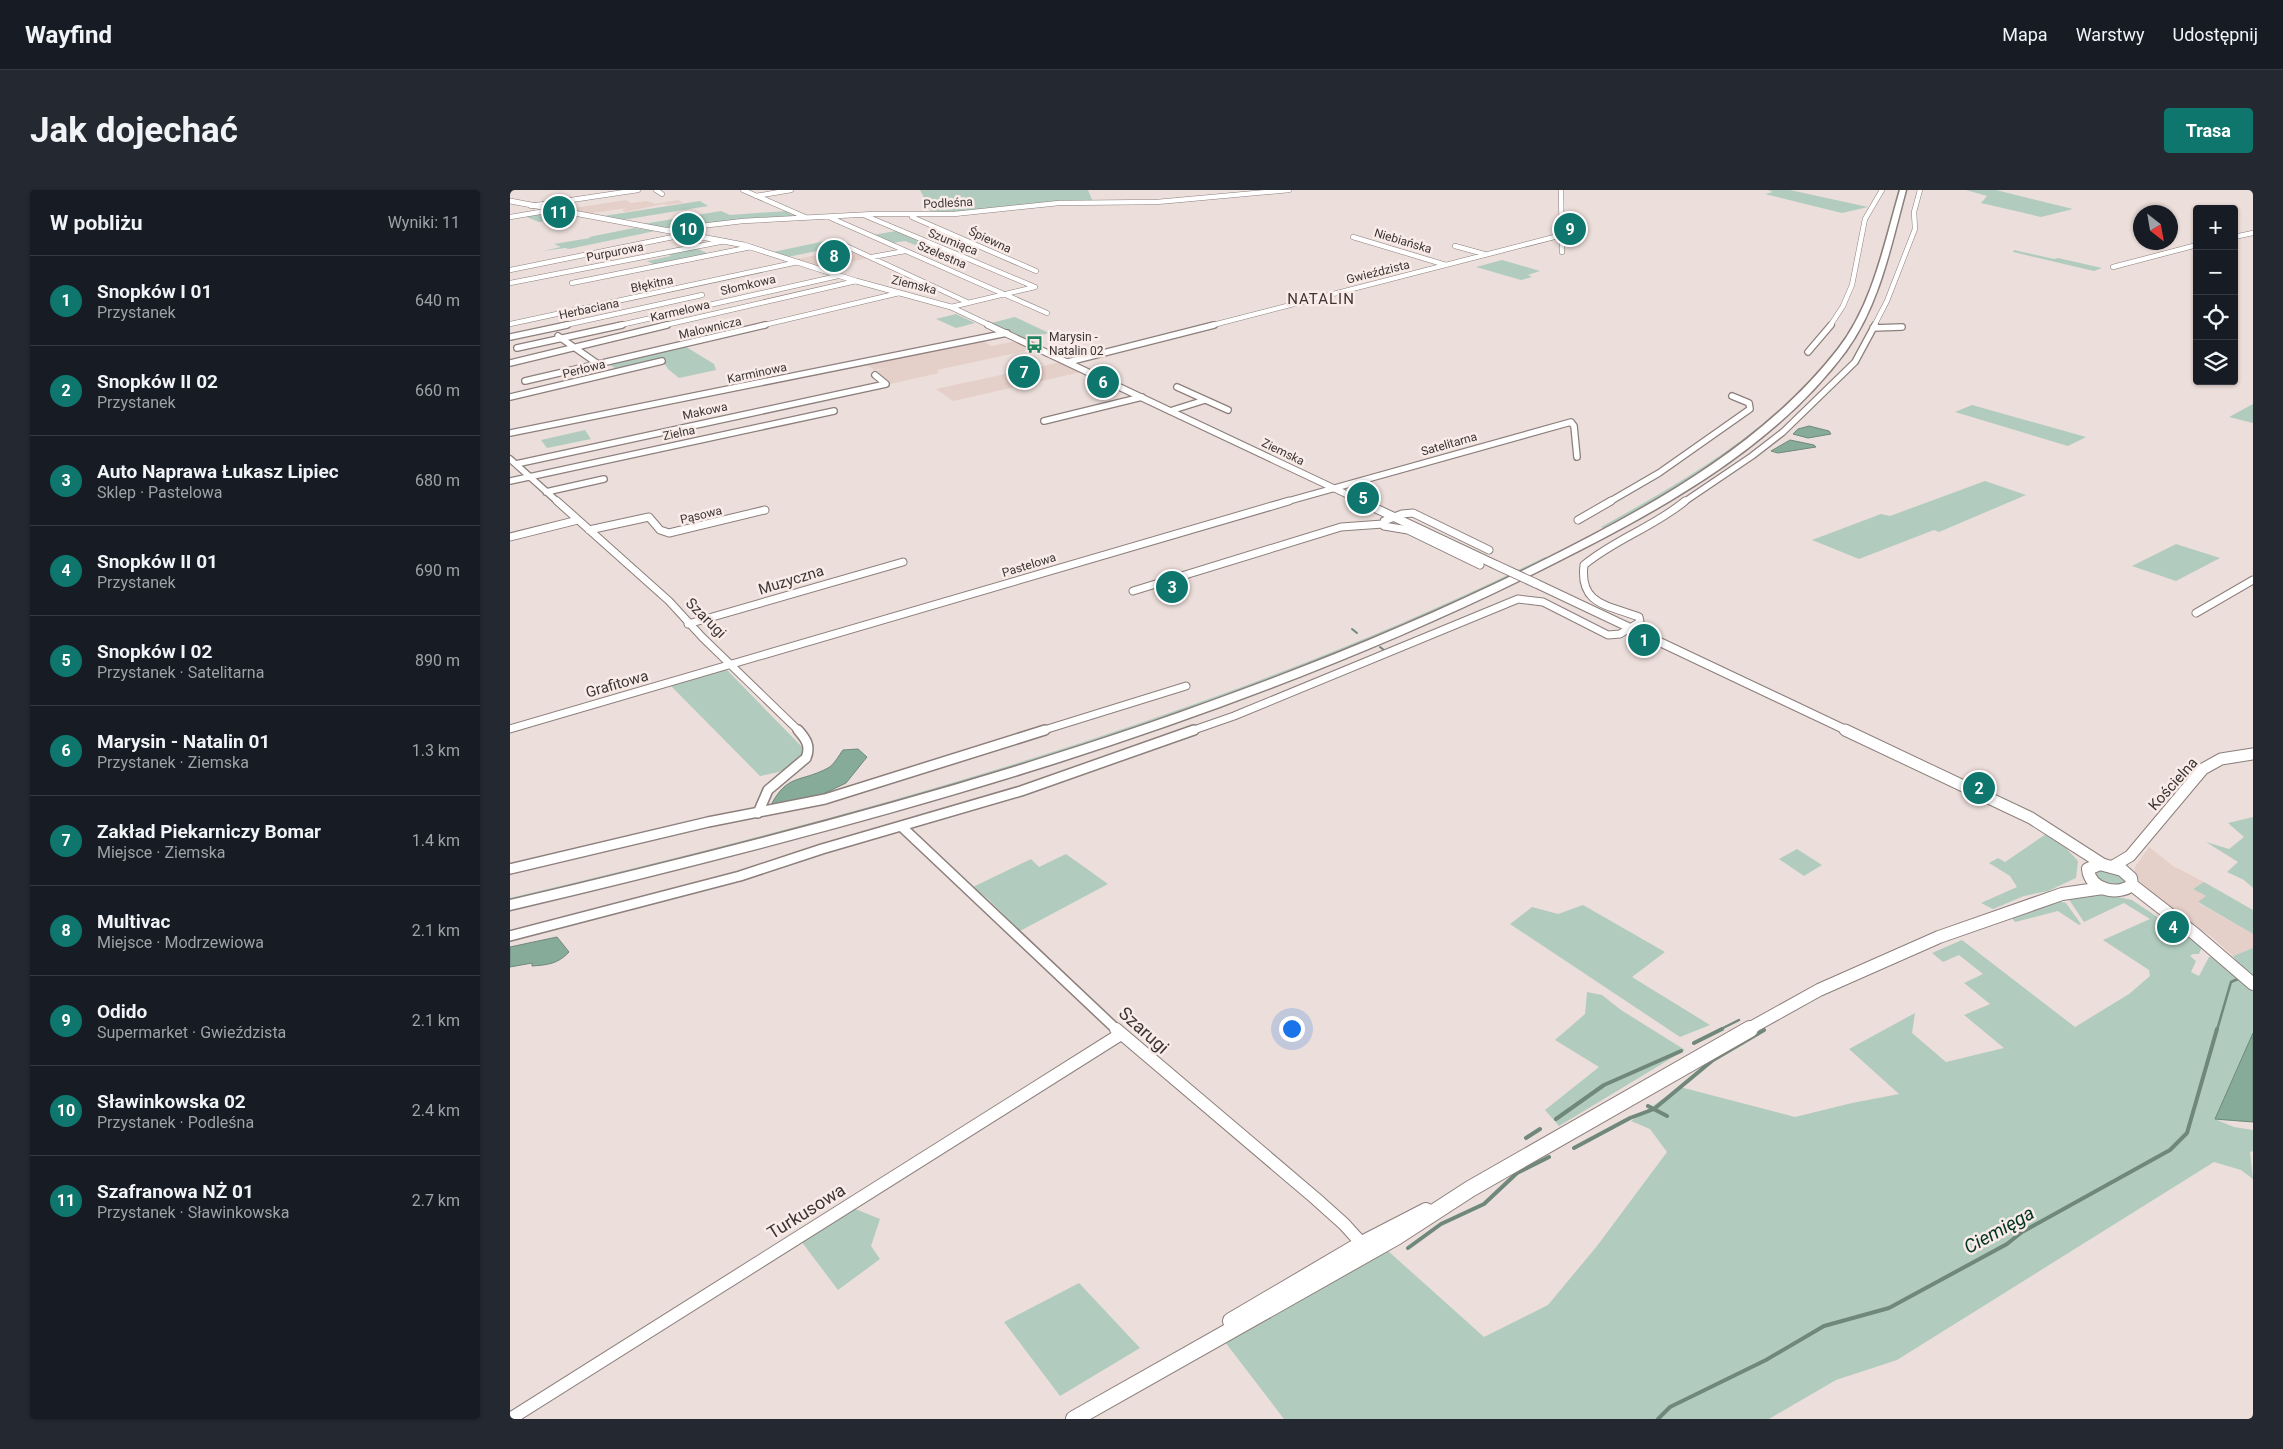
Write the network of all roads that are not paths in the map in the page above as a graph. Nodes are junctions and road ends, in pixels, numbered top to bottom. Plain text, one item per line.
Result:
1 (638, 190) edge
2 (656, 190) edge
3 (743, 190) edge
4 (791, 190) edge
5 (1289, 190) edge
6 (1561, 190) edge
7 (1882, 190) edge
8 (1897, 190) edge
9 (1903, 190) edge
10 (1920, 190) edge
11 (627, 192) junction
12 (662, 194) dead end
13 (632, 195) dead end
14 (600, 196) junction
15 (756, 196) junction
16 (605, 199) dead end
17 (510, 201) edge
18 (531, 206) junction
19 (552, 210) junction
20 (864, 215) junction
21 (907, 215) junction
22 (510, 217) edge
23 (804, 217) junction
24 (829, 217) junction
25 (1892, 217) junction
26 (667, 230) junction
27 (2253, 233) edge
28 (688, 234) junction
29 (1562, 235) junction
30 (2238, 236) edge
31 (1353, 237) dead end
32 (1886, 237) junction
33 (725, 241) junction
34 (844, 245) dead end
35 (1455, 246) dead end
36 (2193, 246) edge
37 (751, 247) junction
38 (906, 250) junction
39 (1562, 252) dead end
40 (1486, 255) junction
41 (871, 258) junction
42 (798, 262) junction
43 (1447, 265) junction
44 (2113, 267) dead end
45 (510, 270) edge
46 (1036, 271) dead end
47 (838, 276) junction
48 (856, 281) junction
49 (572, 283) dead end
50 (510, 284) edge
51 (899, 293) junction
52 (1005, 294) junction
53 (702, 295) dead end
54 (969, 303) junction
55 (951, 307) junction
56 (1047, 312) dead end
57 (510, 324) edge
58 (1902, 327) dead end
59 (1873, 328) junction
60 (548, 329) junction
61 (1007, 333) junction
62 (510, 337) edge
63 (561, 338) junction
64 (517, 348) dead end
65 (575, 348) junction
66 (1808, 352) dead end
67 (662, 360) dead end
68 (1068, 362) junction
69 (510, 363) edge
70 (598, 364) junction
71 (875, 374) dead end
72 (525, 381) dead end
73 (1177, 387) dead end
74 (1732, 396) dead end
75 (510, 397) edge
76 (1142, 397) junction
77 (1205, 400) junction
78 (1228, 410) dead end
79 (834, 411) dead end
80 (1170, 411) junction
81 (1044, 421) dead end
82 (510, 433) edge
83 (1577, 457) dead end
84 (513, 462) edge
85 (529, 477) junction
86 (604, 479) dead end
87 (510, 481) edge
88 (1333, 488) junction
89 (546, 492) junction
90 (765, 510) dead end
91 (1394, 517) junction
92 (578, 520) junction
93 (1578, 520) dead end
94 (1383, 524) junction
95 (589, 530) junction
96 (510, 537) edge
97 (1489, 550) dead end
98 (902, 562) dead end
99 (1480, 565) dead end
100 (2253, 580) edge
101 (1133, 591) dead end
102 (2196, 613) dead end
103 (688, 624) junction
104 (1631, 628) junction
105 (732, 665) junction
106 (1186, 686) dead end
107 (510, 728) edge
108 (2253, 754) edge
109 (758, 813) junction
110 (901, 826) junction
111 (2071, 844) junction
112 (2130, 856) junction
113 (2109, 865) junction
114 (510, 869) edge
115 (2090, 872) junction
116 (2126, 873) junction
117 (2132, 885) junction
118 (2103, 888) junction
119 (2120, 891) junction
120 (2062, 894) junction
121 (510, 895) edge
122 (510, 905) edge
123 (2163, 910) junction
124 (510, 936) edge
125 (2253, 984) edge
126 (1121, 1034) junction
127 (1366, 1248) junction
128 (510, 1419) edge
129 (1074, 1419) edge

1 - 11 street
2 - 12 street
3 - 15 street
4 - 15 street
5 - 21 street, Podleśna
6 - 29 street
7 - 66 street
8 - 25 highway
9 - 25 highway
10 - 59 street
11 - 13 street
11 - 14 street
14 - 16 street
14 - 18 street
15 - 23 street
17 - 18 street, Ziemska
18 - 19 street, Ziemska
19 - 22 street
19 - 26 street, Ziemska
20 - 21 street, Podleśna
20 - 24 street, Podleśna
20 - 52 street, Szumiąca
21 - 46 street, Śpiewna
23 - 24 street, Podleśna
23 - 26 street, Podleśna
24 - 38 street, Szelestna
25 - 32 highway
26 - 28 street, Ziemska
27 - 30 street
28 - 33 street, Ziemska
28 - 45 street
29 - 39 street
29 - 40 street, Gwieździsta
31 - 43 street, Niebiańska
32 - 121 highway
32 - 122 highway
33 - 37 street, Ziemska
33 - 50 street, Purpurowa
34 - 41 street
35 - 40 street
36 - 44 street
37 - 42 street, Ziemska
37 - 49 street
38 - 41 street
38 - 52 street, Szelestna
40 - 43 street, Gwieździsta
41 - 54 street
42 - 47 street, Ziemska
42 - 57 street, Błękitna
43 - 68 street, Gwieździsta
47 - 48 street, Ziemska
47 - 63 street, Słomkowa
48 - 51 street, Ziemska
48 - 65 street, Karmelowa
51 - 55 street, Ziemska
51 - 70 street, Malownicza
52 - 54 street
52 - 56 street, Szelestna
53 - 60 street, Herbaciana
54 - 55 street
55 - 61 street, Ziemska
58 - 59 street
59 - 104 street
60 - 62 street, Herbaciana
60 - 63 street
61 - 68 street, Ziemska
61 - 82 street, Karminowa
63 - 64 street, Słomkowa
63 - 65 street
65 - 69 street, Karmelowa
65 - 70 street
67 - 75 street, Perłowa
68 - 76 street, Ziemska
70 - 72 street, Malownicza
71 - 84 street, Makowa
73 - 77 street
74 - 93 street
76 - 80 street, Ziemska
76 - 81 street
77 - 78 street
77 - 80 street
79 - 85 street, Zielna
80 - 88 street, Ziemska
83 - 88 street, Satelitarna
84 - 85 street, Szarugi
85 - 87 street, Zielna
85 - 89 street, Szarugi
86 - 89 street
88 - 91 street, Ziemska
88 - 105 street, Pastelowa
89 - 92 street, Szarugi
90 - 95 street, Pąsowa
91 - 94 street
91 - 97 street
91 - 104 street, Ziemska, bridge
92 - 95 street, Szarugi
92 - 96 street
94 - 99 street
94 - 101 street
95 - 103 street, Szarugi
98 - 103 street, Muzyczna
100 - 102 street
103 - 105 street, Szarugi
104 - 110 street
104 - 111 street, Ziemska
105 - 107 street, Grafitowa
105 - 109 street, Szarugi
106 - 109 street
108 - 112 street, Kościelna
109 - 114 street
110 - 124 street
110 - 126 street, Szarugi
111 - 113 street, Ziemska
111 - 115 street
112 - 113 street, Kościelna
112 - 116 street, Kościelna
113 - 115 main road
113 - 116 main road
115 - 118 main road
115 - 120 main road
116 - 117 main road
117 - 119 main road
117 - 123 main road
118 - 119 main road
118 - 120 main road
119 - 123 main road
120 - 127 main road
123 - 125 main road
126 - 127 street, Szarugi
126 - 128 street, Turkusowa
127 - 129 main road

